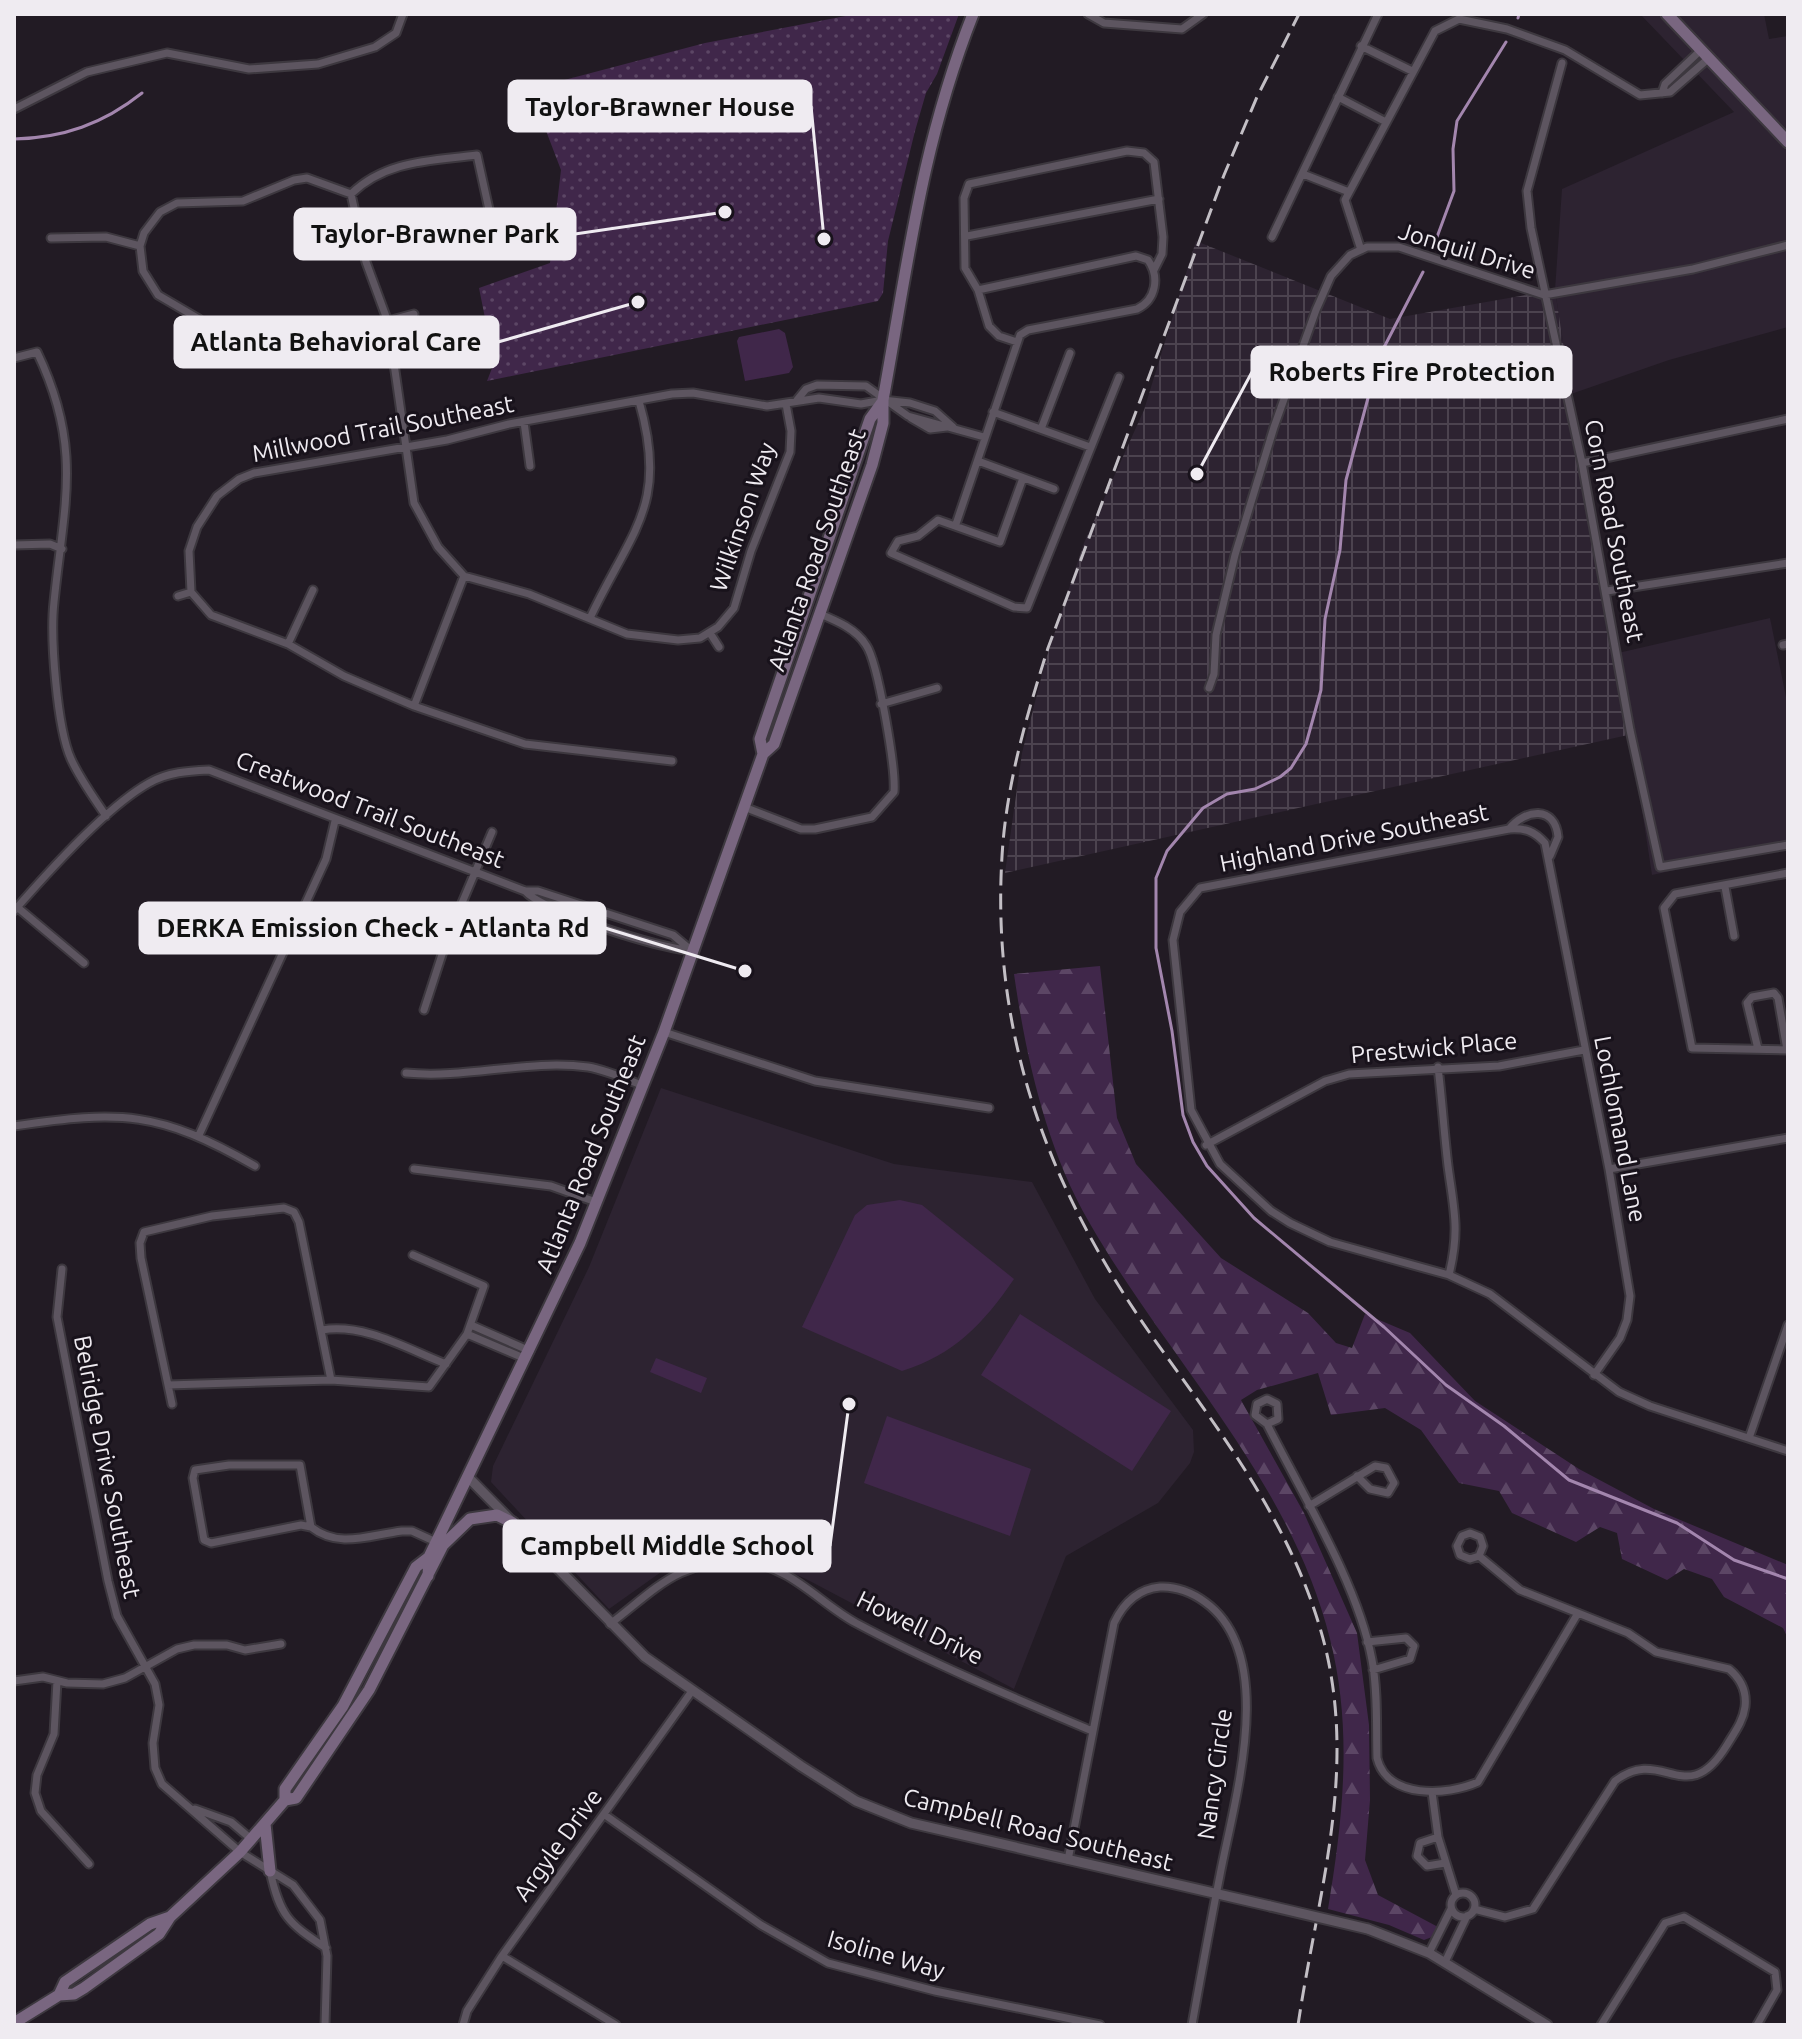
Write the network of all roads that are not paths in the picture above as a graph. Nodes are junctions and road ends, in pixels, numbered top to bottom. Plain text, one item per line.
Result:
1 (403, 14) edge
2 (973, 14) edge
3 (1088, 14) edge
4 (1203, 14) edge
5 (1378, 14) edge
6 (1667, 14) edge
7 (1361, 46) junction
8 (1706, 53) junction
9 (1562, 63) dead end
10 (1412, 71) junction
11 (1338, 97) junction
12 (14, 109) edge
13 (1384, 121) junction
14 (1788, 142) edge
15 (1303, 174) junction
16 (1349, 192) junction
17 (351, 194) junction
18 (1159, 199) junction
19 (490, 214) dead end
20 (967, 236) junction
21 (1272, 237) dead end
22 (51, 238) dead end
23 (1788, 245) edge
24 (140, 246) junction
25 (1361, 250) junction
26 (1154, 270) junction
27 (978, 290) junction
28 (1544, 295) junction
29 (414, 314) dead end
30 (388, 322) junction
31 (1017, 342) junction
32 (1070, 353) dead end
33 (14, 358) edge
34 (1119, 377) dead end
35 (797, 400) junction
36 (883, 400) junction
37 (639, 401) junction
38 (786, 404) junction
39 (993, 412) junction
40 (1788, 419) edge
41 (524, 422) junction
42 (953, 427) junction
43 (1041, 429) junction
44 (984, 437) junction
45 (405, 446) junction
46 (1090, 447) junction
47 (978, 461) junction
48 (1582, 463) junction
49 (530, 466) dead end
50 (1023, 478) junction
51 (1054, 489) dead end
52 (956, 524) junction
53 (14, 545) edge
54 (62, 549) junction
55 (1788, 563) edge
56 (464, 576) junction
57 (313, 590) dead end
58 (1607, 591) junction
59 (191, 592) junction
60 (178, 596) dead end
61 (820, 614) junction
62 (590, 618) junction
63 (710, 633) junction
64 (288, 644) junction
65 (719, 647) dead end
66 (937, 688) dead end
67 (1209, 688) dead end
68 (881, 704) junction
69 (414, 706) junction
70 (763, 754) junction
71 (672, 761) dead end
72 (744, 807) junction
73 (106, 816) junction
74 (335, 821) junction
75 (1509, 829) junction
76 (492, 832) dead end
77 (1788, 845) edge
78 (1550, 856) junction
79 (474, 873) junction
80 (1788, 873) edge
81 (1725, 887) junction
82 (525, 891) junction
83 (15, 909) edge
84 (1734, 936) dead end
85 (692, 951) junction
86 (84, 963) dead end
87 (424, 1010) dead end
88 (664, 1032) junction
89 (1758, 1049) junction
90 (1584, 1050) junction
91 (1788, 1050) edge
92 (1438, 1067) junction
93 (406, 1073) dead end
94 (641, 1085) junction
95 (989, 1108) dead end
96 (14, 1126) edge
97 (199, 1135) junction
98 (1788, 1138) edge
99 (1206, 1145) junction
100 (255, 1166) dead end
101 (414, 1169) dead end
102 (1609, 1169) junction
103 (596, 1202) junction
104 (413, 1255) dead end
105 (62, 1269) dead end
106 (1449, 1275) junction
107 (471, 1325) junction
108 (1788, 1325) edge
109 (322, 1330) junction
110 (467, 1334) junction
111 (528, 1355) junction
112 (446, 1364) junction
113 (1594, 1375) junction
114 (331, 1380) junction
115 (168, 1385) junction
116 (172, 1404) dead end
117 (1267, 1424) dead end
118 (1749, 1438) junction
119 (1788, 1451) edge
120 (1357, 1476) junction
121 (468, 1477) junction
122 (1309, 1506) junction
123 (513, 1523) junction
124 (311, 1527) junction
125 (436, 1542) junction
126 (1479, 1556) dead end
127 (429, 1557) junction
128 (428, 1576) junction
129 (1578, 1613) junction
130 (610, 1624) junction
131 (1367, 1642) junction
132 (281, 1644) dead end
133 (146, 1667) junction
134 (1373, 1670) junction
135 (14, 1681) edge
136 (57, 1681) junction
137 (692, 1691) junction
138 (1090, 1730) junction
139 (1432, 1792) junction
140 (285, 1800) junction
141 (194, 1809) junction
142 (605, 1815) junction
143 (265, 1824) junction
144 (1438, 1837) junction
145 (251, 1839) junction
146 (240, 1852) junction
147 (1068, 1860) junction
148 (1445, 1863) junction
149 (89, 1864) dead end
150 (270, 1871) junction
151 (1217, 1894) junction
152 (1456, 1895) junction
153 (1451, 1909) junction
154 (1474, 1909) junction
155 (1672, 1910) dead end
156 (1467, 1916) junction
157 (1674, 1919) junction
158 (326, 1948) junction
159 (1429, 1953) junction
160 (502, 1956) junction
161 (1445, 1962) junction
162 (1788, 1977) edge
163 (1778, 1979) junction
164 (14, 2023) edge
165 (325, 2025) edge
166 (463, 2025) edge
167 (616, 2025) edge
168 (1100, 2025) edge
169 (1192, 2025) edge
170 (1547, 2025) edge
171 (1601, 2025) edge
172 (1757, 2025) edge

1 - 12 street
2 - 36 main road, Atlanta Road Southeast
3 - 4 street
5 - 7 street
6 - 8 main road
7 - 10 street
7 - 11 street
8 - 10 street
8 - 14 main road
9 - 28 street, Corn Road Southeast
10 - 13 street
11 - 13 street
11 - 15 street
13 - 16 street
15 - 16 street
15 - 21 street
16 - 25 street
17 - 19 street
17 - 24 street
17 - 30 street
18 - 20 street
18 - 20 street
18 - 26 street
20 - 27 street
22 - 24 street
23 - 28 street, Jonquil Drive
24 - 30 street
25 - 28 street, Jonquil Drive
25 - 67 street, Jonquil Drive
26 - 27 street
26 - 31 street
27 - 31 street
28 - 48 street, Corn Road Southeast
29 - 30 street
30 - 45 street
31 - 39 street
32 - 43 street
33 - 54 street
34 - 46 street
35 - 36 street, Millwood Trail Southeast
35 - 36 street, Millwood Trail Southeast
35 - 38 street, Millwood Trail Southeast
36 - 42 street
36 - 42 street
36 - 61 main road, Atlanta Road Southeast
36 - 70 main road, Atlanta Road Southeast
37 - 38 street, Millwood Trail Southeast
37 - 41 street, Millwood Trail Southeast
37 - 62 street
38 - 63 street, Wilkinson Way
39 - 43 street
39 - 44 street
40 - 48 street
41 - 45 street, Millwood Trail Southeast
41 - 49 street
42 - 44 street
43 - 46 street
44 - 47 street
45 - 56 street
45 - 59 street, Millwood Trail Southeast
46 - 52 street
47 - 50 street
47 - 52 street
48 - 58 street, Corn Road Southeast
50 - 51 street
50 - 52 street
53 - 54 street
54 - 73 street
55 - 58 street
56 - 62 street
56 - 69 street
57 - 64 street
58 - 77 street, Corn Road Southeast
59 - 60 street
59 - 64 street
61 - 68 street
61 - 70 main road, Atlanta Road Southeast
62 - 63 street
63 - 65 street
64 - 69 street
66 - 68 street
68 - 72 street
69 - 71 street
70 - 72 main road, Atlanta Road Southeast
72 - 85 main road, Atlanta Road Southeast
73 - 74 street, Creatwood Trail Southeast
73 - 83 street, Creatwood Trail Southeast
74 - 79 street, Creatwood Trail Southeast
74 - 97 street
75 - 78 street, Highland Drive Southeast
75 - 78 street
75 - 99 street, Highland Drive Southeast
76 - 79 street
78 - 90 street, Lochlomand Lane
79 - 82 street, Creatwood Trail Southeast
79 - 87 street
80 - 81 street
81 - 84 street
81 - 89 street
82 - 85 street, Creatwood Trail Southeast
82 - 85 street, Creatwood Trail Southeast
83 - 86 street
85 - 88 main road, Atlanta Road Southeast
88 - 94 main road, Atlanta Road Southeast
88 - 95 street
89 - 91 street
89 - 91 street
90 - 92 street, Prestwick Place
90 - 102 street, Lochlomand Lane
92 - 99 street, Prestwick Place
92 - 106 street
93 - 94 street
94 - 103 main road, Atlanta Road Southeast
96 - 97 street
97 - 100 street
98 - 102 street
99 - 106 street, Highland Drive Southeast
101 - 103 street
102 - 113 street, Lochlomand Lane
103 - 111 main road, Atlanta Road Southeast
104 - 107 street
105 - 133 street, Belridge Drive Southeast
106 - 113 street, Highland Drive Southeast
107 - 110 street
107 - 111 street
108 - 118 street
109 - 112 street
109 - 114 street
109 - 115 street
110 - 111 street
110 - 112 street
111 - 121 main road, Atlanta Road Southeast
112 - 114 street
113 - 118 street, Highland Drive Southeast
114 - 115 street
115 - 116 street
117 - 122 street
118 - 119 street, Highland Drive Southeast
120 - 120 street
120 - 122 street
121 - 123 street, Campbell Road Southeast
121 - 125 main road, Atlanta Road Southeast
122 - 131 street
123 - 128 main road
123 - 130 street, Campbell Road Southeast
124 - 124 street
124 - 125 street
125 - 127 main road, Atlanta Road Southeast
126 - 129 street
127 - 128 main road, Atlanta Road Southeast
127 - 140 main road, Atlanta Road Southeast
128 - 140 main road, Atlanta Road Southeast
129 - 139 street
129 - 154 street
130 - 137 street, Campbell Road Southeast
130 - 138 street, Howell Drive
131 - 134 street
131 - 134 street
132 - 133 street
133 - 136 street
133 - 141 street, Belridge Drive Southeast
134 - 139 street
135 - 136 street
136 - 149 street
137 - 142 street, Argyle Drive
137 - 147 street, Campbell Road Southeast
138 - 147 street, Nancy Circle
138 - 151 street, Nancy Circle
139 - 144 street
140 - 143 main road, Atlanta Road Southeast
141 - 145 street, Belridge Drive Southeast
141 - 146 street, Belridge Drive Southeast
142 - 160 street, Argyle Drive
142 - 168 street, Isoline Way
143 - 145 main road, Atlanta Road Southeast
143 - 150 main road
144 - 148 street
144 - 148 street
145 - 146 main road, Atlanta Road Southeast
146 - 150 street, Belridge Drive Southeast
146 - 164 main road, Atlanta Road Southeast
147 - 151 street, Campbell Road Southeast
148 - 152 street
150 - 158 street, Belridge Drive Southeast
150 - 158 street
151 - 159 street, Campbell Road Southeast, bridge
151 - 169 street, Nancy Circle
152 - 153 street
152 - 154 street
153 - 156 street
153 - 159 street
154 - 156 street
155 - 157 street
156 - 161 street
157 - 163 street
157 - 171 street
158 - 165 street, Belridge Drive Southeast
159 - 161 street, Campbell Road Southeast
160 - 166 street, Argyle Drive
160 - 167 street
161 - 170 street, Campbell Road Southeast
162 - 163 street
163 - 172 street

